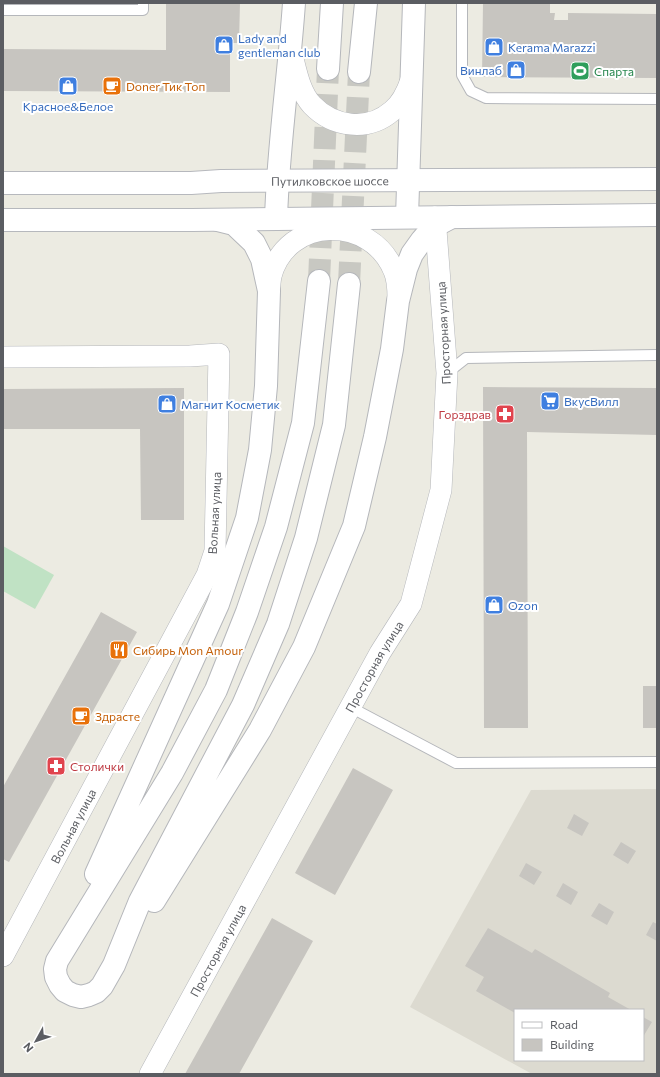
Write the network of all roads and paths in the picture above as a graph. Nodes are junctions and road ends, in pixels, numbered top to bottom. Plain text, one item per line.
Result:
1 (143, 3) edge
2 (294, 3) edge
3 (332, 3) edge
4 (366, 3) edge
5 (414, 3) edge
6 (462, 3) edge
7 (3, 10) edge
8 (291, 51) junction
9 (328, 69) tunnel mouth
10 (359, 72) tunnel mouth
11 (411, 80) junction
12 (657, 99) edge
13 (657, 179) edge
14 (277, 181) junction
15 (408, 181) junction
16 (3, 183) edge
17 (657, 214) edge
18 (407, 217) junction
19 (276, 219) junction
20 (3, 220) edge
21 (218, 220) junction
22 (441, 220) junction
23 (320, 281) tunnel mouth
24 (349, 284) tunnel mouth
25 (269, 291) junction
26 (398, 301) junction
27 (657, 355) edge
28 (3, 357) edge
29 (447, 373) junction
30 (350, 707) junction
31 (657, 762) edge
32 (60, 953) junction
33 (3, 956) edge
34 (114, 965) junction
35 (150, 1074) edge

1 - 7 lane
2 - 8 street
3 - 9 street
4 - 10 street
5 - 11 street
6 - 12 lane
8 - 11 street
8 - 14 street
11 - 15 street
13 - 15 street, Путилковское шоссе
14 - 15 street, Путилковское шоссе
14 - 16 street, Путилковское шоссе
14 - 19 street
15 - 18 street
17 - 22 street
18 - 19 street
18 - 22 street
19 - 21 street
20 - 21 street
21 - 25 street
22 - 26 street
22 - 29 street, Просторная улица
23 - 32 street
24 - 34 street
25 - 26 street
25 - 32 street
26 - 34 street
27 - 29 lane
28 - 33 street, Вольная улица
29 - 30 street, Просторная улица
30 - 31 lane
30 - 35 street, Просторная улица
32 - 34 street

